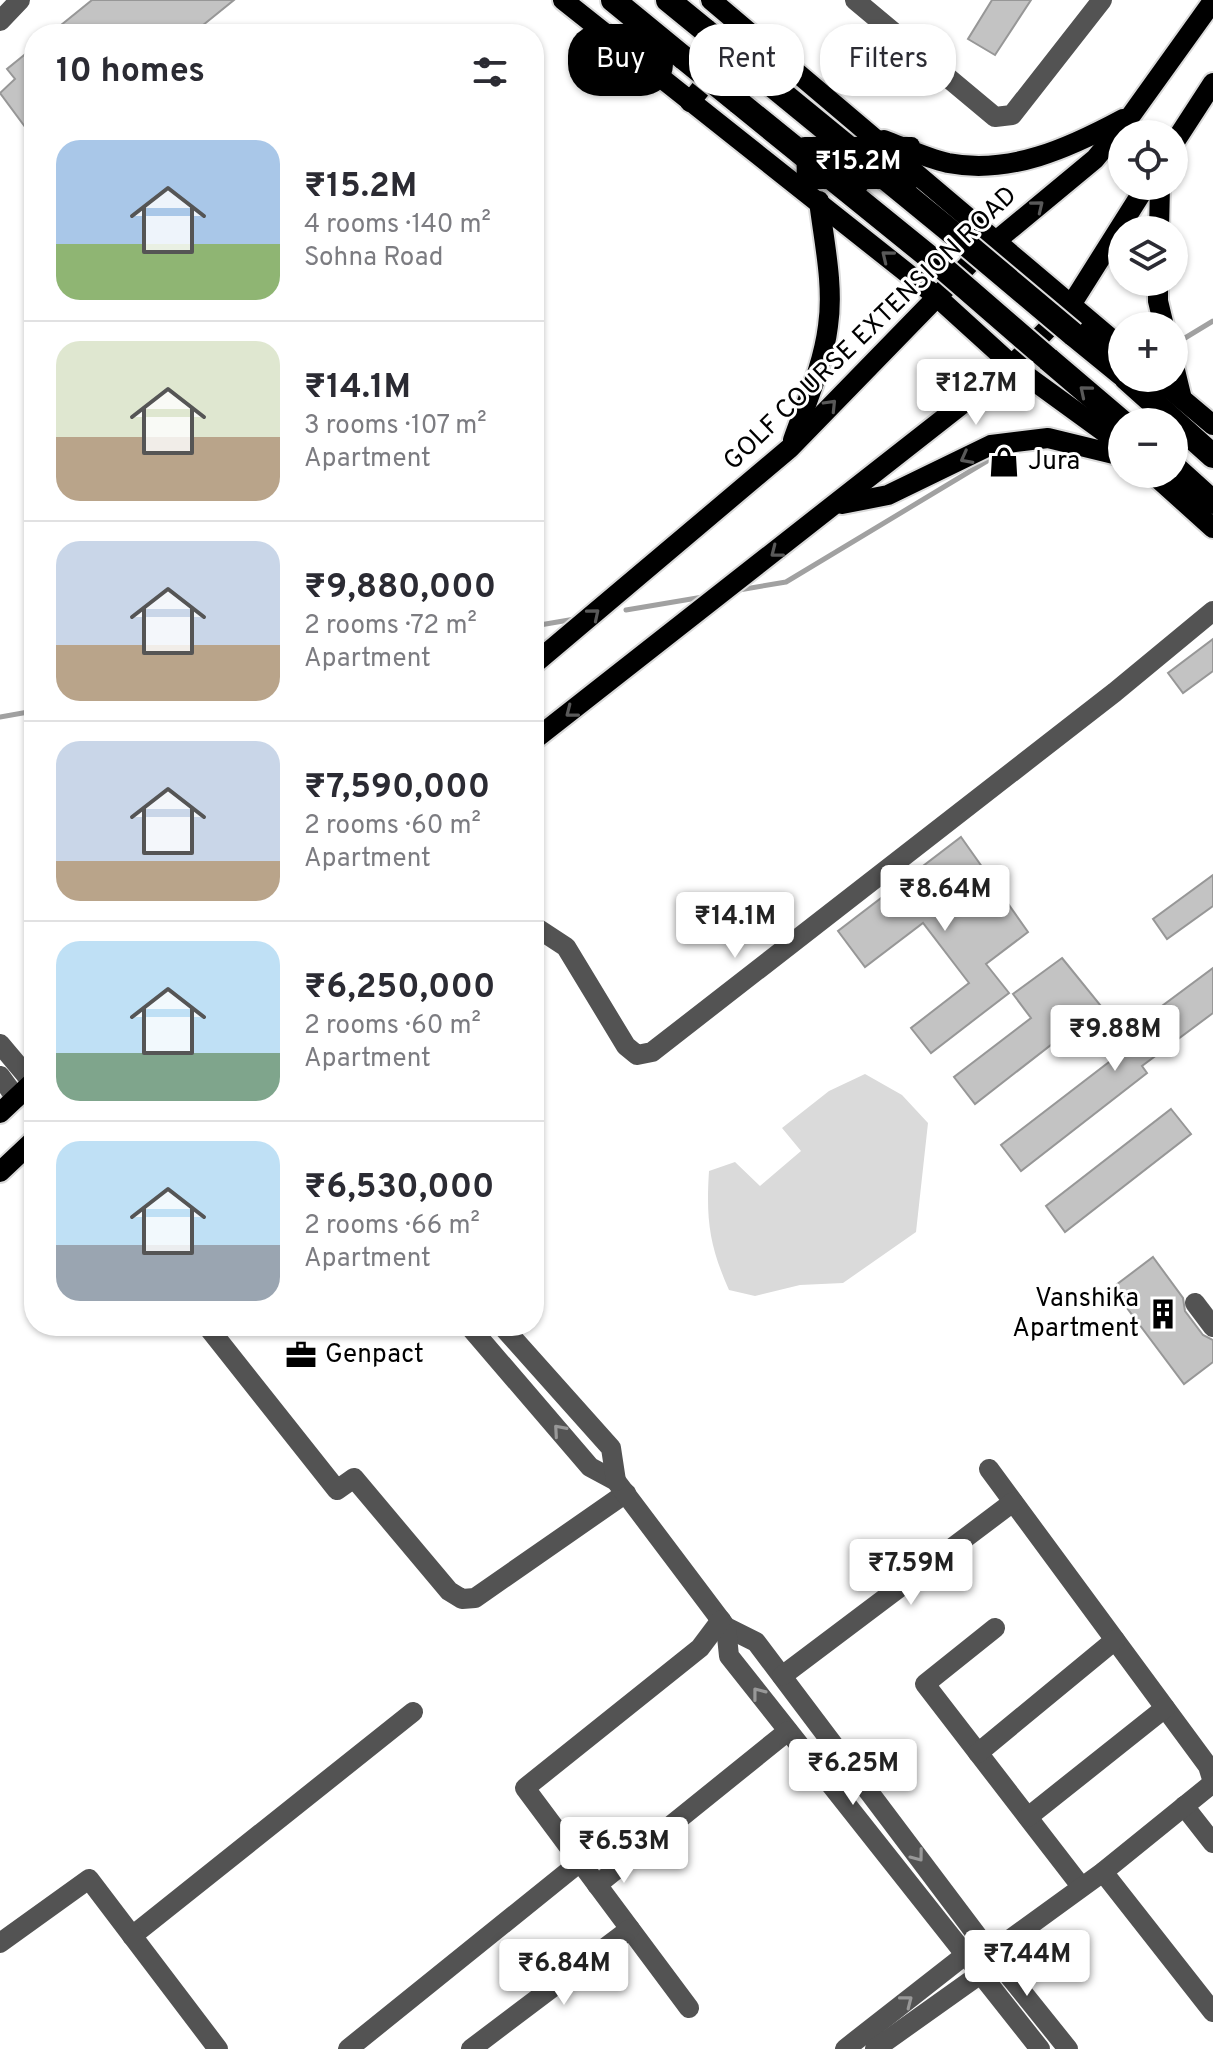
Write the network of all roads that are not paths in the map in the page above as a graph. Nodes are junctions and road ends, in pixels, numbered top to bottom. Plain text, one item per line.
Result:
1 (20, 0) edge
2 (563, 0) edge
3 (613, 0) edge
4 (668, 0) edge
5 (711, 0) edge
6 (855, 0) edge
7 (1102, 0) edge
8 (1213, 1) edge
9 (0, 21) edge
10 (740, 24) edge
11 (804, 79) edge
12 (1213, 83) edge
13 (695, 96) edge
14 (690, 102) junction
15 (1132, 114) junction
16 (1188, 121) edge
17 (869, 135) junction
18 (1137, 200) edge
19 (819, 201) junction
20 (995, 241) junction
21 (936, 296) junction
22 (1071, 305) junction
23 (1108, 336) edge
24 (1108, 363) edge
25 (1012, 365) junction
26 (1142, 392) edge
27 (1174, 392) edge
28 (1180, 392) edge
29 (1182, 399) junction
30 (1108, 410) edge
31 (1213, 425) edge
32 (1108, 435) edge
33 (790, 448) junction
34 (1108, 453) edge
35 (1213, 456) edge
36 (1188, 480) edge
37 (1169, 488) edge
38 (1213, 502) edge
39 (838, 504) junction
40 (1213, 528) edge
41 (1213, 611) edge
42 (544, 656) edge
43 (544, 732) edge
44 (544, 933) edge
45 (0, 1044) edge
46 (24, 1072) edge
47 (0, 1076) edge
48 (24, 1090) edge
49 (16, 1098) junction
50 (0, 1113) edge
51 (24, 1149) edge
52 (0, 1172) edge
53 (1195, 1303) dead end
54 (1213, 1327) edge
55 (215, 1336) edge
56 (478, 1336) edge
57 (511, 1336) edge
58 (989, 1469) dead end
59 (621, 1487) junction
60 (1013, 1502) junction
61 (723, 1624) junction
62 (995, 1628) dead end
63 (1115, 1640) junction
64 (782, 1676) junction
65 (1165, 1708) junction
66 (413, 1712) dead end
67 (788, 1731) junction
68 (978, 1753) junction
69 (1213, 1782) edge
70 (1184, 1806) junction
71 (1028, 1817) junction
72 (1213, 1843) edge
73 (580, 1862) junction
74 (1103, 1872) junction
75 (597, 1885) junction
76 (1080, 1885) junction
77 (630, 1929) junction
78 (132, 1936) junction
79 (982, 1942) junction
80 (0, 1943) edge
81 (1003, 1952) junction
82 (964, 1956) junction
83 (980, 1975) junction
84 (1206, 1987) edge
85 (689, 2008) dead end
86 (1213, 2012) edge
87 (880, 2047) edge
88 (218, 2049) edge
89 (348, 2049) edge
90 (471, 2049) edge
91 (845, 2049) edge
92 (1040, 2049) edge
93 (1068, 2049) edge

1 - 9 street
2 - 14 main road
30 -> 3 highway, bridge
4 - 24 highway, bridge
5 - 10 main road
6 - 7 street
8 - 15 main road, GOLF COURSE EXTENSION ROAD
11 - 17 main road
12 - 16 main road
13 - 14 main road
14 - 19 main road
15 - 17 main road
20 -> 15 main road, GOLF COURSE EXTENSION ROAD
17 - 20 main road
18 - 22 main road
21 -> 19 main road
19 - 33 main road
20 - 21 main road, GOLF COURSE EXTENSION ROAD
20 - 22 main road
21 - 25 main road
33 -> 21 main road, GOLF COURSE EXTENSION ROAD
22 - 23 main road
22 - 25 main road
25 - 32 main road
25 - 39 main road
26 - 35 highway
27 - 29 main road
28 - 29 main road
29 - 31 main road
42 -> 33 main road, GOLF COURSE EXTENSION ROAD
34 -> 39 main road
36 - 38 highway
37 - 40 main road
39 -> 43 main road
41 - 44 street
45 - 46 street
47 - 49 street
48 - 49 main road
49 - 50 main road
51 - 52 main road
53 - 54 street
55 - 59 street
59 -> 56 street
57 - 59 street
58 - 60 street
59 - 61 street
60 - 63 street
60 - 64 street
61 - 64 street
67 -> 61 street
61 - 73 street
62 - 68 street
63 - 65 street
63 - 68 street
64 -> 79 street
65 - 69 street
65 - 71 street
66 - 78 street
67 - 75 street
67 - 82 street
68 - 71 street
69 - 70 street
70 - 72 street
70 - 74 street
71 - 76 street
73 - 75 street
73 - 89 street
74 - 76 street
74 - 84 street
75 - 77 street
76 - 81 street
77 - 85 street
77 - 90 street
78 - 80 street
78 - 88 street
79 - 81 street
79 - 82 street
81 - 83 street
81 - 93 street
82 - 83 street
91 -> 82 street
83 - 87 street
83 - 92 street
84 - 86 street

